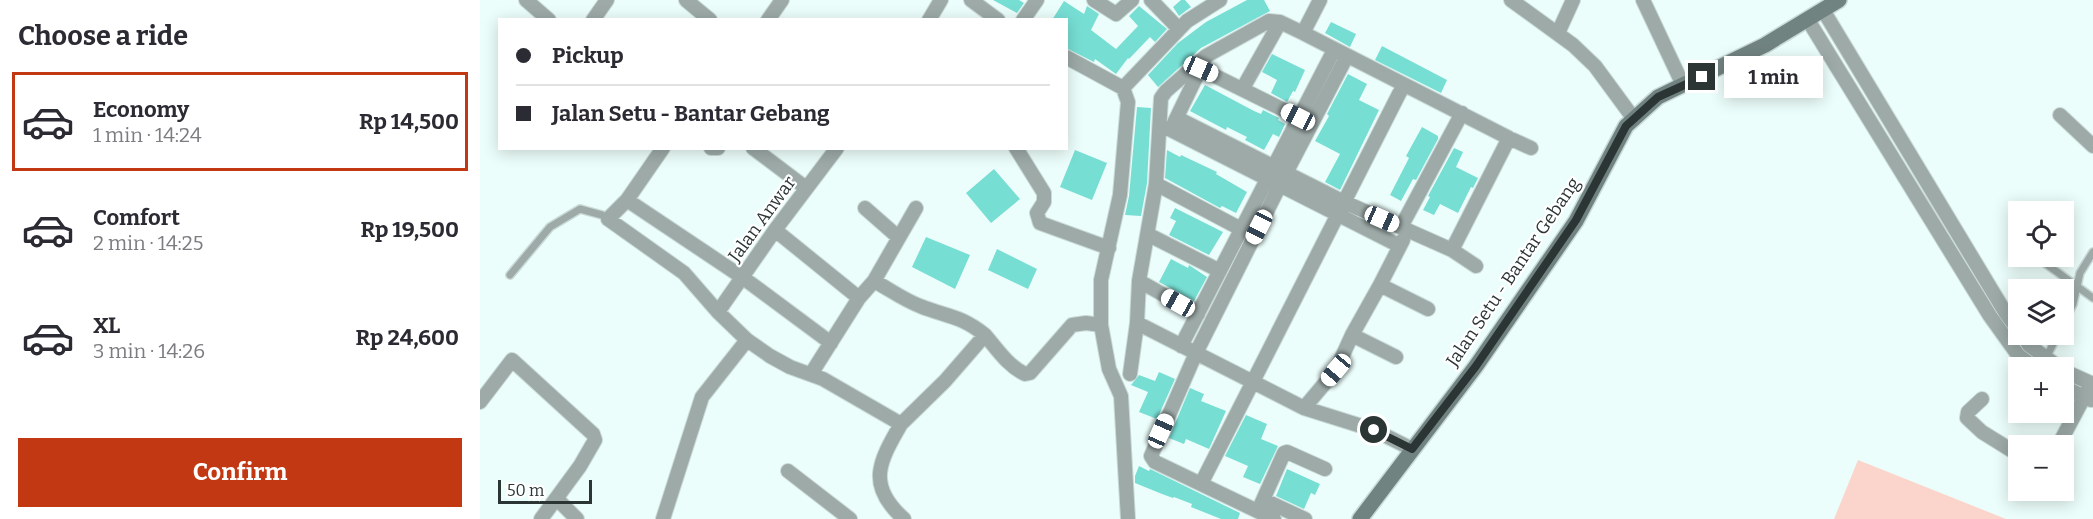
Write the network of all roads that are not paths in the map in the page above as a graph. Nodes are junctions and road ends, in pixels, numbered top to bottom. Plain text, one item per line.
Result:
1 (525, 0) edge
2 (607, 0) edge
3 (686, 0) edge
4 (782, 0) edge
5 (941, 0) edge
6 (971, 0) edge
7 (1037, 0) edge
8 (1094, 0) edge
9 (1132, 0) edge
10 (1151, 0) edge
11 (1220, 0) edge
12 (1320, 0) edge
13 (1511, 0) edge
14 (1573, 0) edge
15 (1643, 0) edge
16 (1839, 0) edge
17 (1823, 10) junction
18 (547, 18) edge
19 (594, 18) edge
20 (708, 18) edge
21 (769, 18) edge
22 (930, 18) edge
23 (995, 18) edge
24 (1024, 18) edge
25 (1808, 20) junction
26 (1280, 22) junction
27 (1178, 28) junction
28 (1303, 33) junction
29 (1558, 33) junction
30 (1334, 50) junction
31 (1347, 56) junction
32 (1068, 58) edge
33 (1203, 62) junction
34 (1403, 86) junction
35 (1683, 86) junction
36 (1123, 88) junction
37 (1243, 88) junction
38 (1462, 113) junction
39 (2060, 115) dead end
40 (1298, 117) junction
41 (1634, 119) junction
42 (1174, 124) junction
43 (1509, 138) junction
44 (2093, 146) edge
45 (1532, 148) dead end
46 (662, 150) edge
47 (756, 150) edge
48 (835, 150) edge
49 (1017, 150) edge
50 (1157, 156) junction
51 (1276, 176) junction
52 (1156, 183) junction
53 (806, 188) junction
54 (627, 200) junction
55 (1344, 202) junction
56 (865, 208) dead end
57 (916, 208) dead end
58 (1337, 215) junction
59 (608, 219) junction
60 (1241, 229) junction
61 (1404, 229) junction
62 (775, 230) junction
63 (1149, 235) junction
64 (898, 237) junction
65 (1400, 246) junction
66 (1109, 248) junction
67 (1452, 250) junction
68 (2093, 252) edge
69 (1476, 266) dead end
70 (2051, 267) edge
71 (1220, 271) junction
72 (510, 275) dead end
73 (742, 277) junction
74 (874, 281) junction
75 (1139, 281) junction
76 (1380, 285) junction
77 (2077, 285) junction
78 (859, 298) junction
79 (2093, 298) edge
80 (2074, 299) edge
81 (1428, 309) dead end
82 (718, 312) junction
83 (1198, 314) junction
84 (2008, 316) edge
85 (1137, 323) junction
86 (1101, 325) junction
87 (985, 335) junction
88 (1352, 335) junction
89 (747, 340) junction
90 (831, 343) junction
91 (2029, 345) edge
92 (1181, 346) junction
93 (1196, 353) junction
94 (1396, 357) dead end
95 (2021, 357) edge
96 (2045, 357) edge
97 (811, 374) junction
98 (1130, 374) dead end
99 (2074, 375) edge
100 (1252, 382) junction
101 (2092, 384) edge
102 (2074, 392) edge
103 (1982, 399) dead end
104 (2089, 399) edge
105 (480, 402) edge
106 (1304, 408) junction
107 (901, 424) junction
108 (2065, 435) edge
109 (2008, 448) edge
110 (1412, 449) junction
111 (1325, 469) dead end
112 (788, 471) dead end
113 (1201, 483) junction
114 (558, 496) junction
115 (1261, 506) junction
116 (665, 518) edge
117 (541, 519) edge
118 (578, 519) edge
119 (850, 519) edge
120 (904, 519) edge
121 (1128, 519) edge
122 (1274, 519) edge
123 (1305, 519) edge
124 (1360, 519) edge

1 - 18 street
2 - 19 street
3 - 20 street
4 - 21 street
5 - 22 street
6 - 23 street
7 - 24 street
8 - 9 street
10 - 27 street
11 - 27 street
12 - 28 street
13 - 29 street
14 - 29 street
15 - 35 street
16 - 17 main road, Jalan Setu - Bantar Gebang
17 - 25 main road, Jalan Setu - Bantar Gebang
17 - 84 street
25 - 35 main road, Jalan Setu - Bantar Gebang
25 - 95 street
26 - 28 street
26 - 33 street
26 - 37 street
27 - 36 street
28 - 30 street
29 - 41 street
30 - 31 street
30 - 40 street
31 - 34 street
31 - 51 street
32 - 36 street
33 - 37 street
33 - 42 street
33 - 50 street
34 - 38 street
34 - 55 street
35 - 41 main road, Jalan Setu - Bantar Gebang
36 - 66 street
37 - 40 street
38 - 43 street
38 - 61 street
39 - 44 street
40 - 51 street
41 - 110 main road, Jalan Setu - Bantar Gebang
42 - 50 street
42 - 51 street
43 - 45 street
43 - 67 street
46 - 54 street
47 - 53 street
48 - 53 street, Jalan Anwar
49 - 66 street
50 - 52 street
51 - 55 street
51 - 58 street
51 - 60 street
51 - 93 street
52 - 60 street
52 - 63 street
53 - 62 street, Jalan Anwar
54 - 59 street
54 - 73 street
55 - 58 street
55 - 61 street
56 - 64 street
57 - 64 street
58 - 65 street
58 - 100 street
59 - 72 lane
59 - 82 street
60 - 71 street
61 - 65 street
61 - 67 street
62 - 73 street, Jalan Anwar
62 - 78 street
63 - 71 street
63 - 75 street
64 - 74 street
65 - 76 street
66 - 86 street
67 - 69 street
68 - 77 lane
70 - 77 lane
71 - 83 street
73 - 82 street, Jalan Anwar
73 - 90 street
74 - 78 street
74 - 87 street
75 - 83 street
75 - 85 street
76 - 81 street
76 - 88 street
77 - 79 lane
77 - 80 lane
78 - 90 street
82 - 89 street
83 - 92 street
85 - 92 street
85 - 98 street
86 - 87 street
86 - 121 street
87 - 107 street
88 - 94 street
88 - 106 street
89 - 97 street
89 - 116 street
90 - 97 street
91 - 96 street
92 - 93 street
93 - 100 street
93 - 113 street
97 - 107 street
99 - 101 street
100 - 106 street
100 - 113 street
101 - 104 street
102 - 104 street
103 - 109 street
104 - 108 street
105 - 114 street
106 - 110 street
107 - 120 street
110 - 124 main road, Jalan Setu - Bantar Gebang
111 - 115 street
112 - 119 street
113 - 115 street
114 - 117 street
114 - 118 street
115 - 122 street
115 - 123 street

